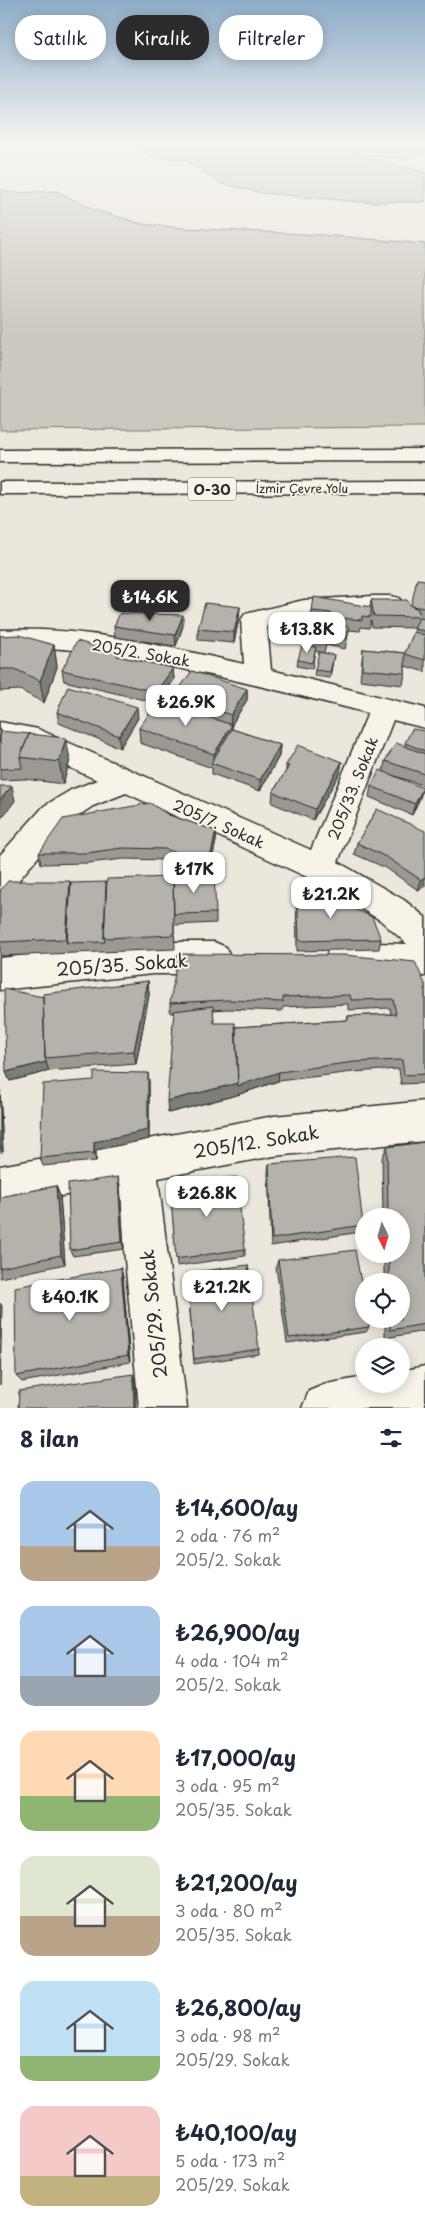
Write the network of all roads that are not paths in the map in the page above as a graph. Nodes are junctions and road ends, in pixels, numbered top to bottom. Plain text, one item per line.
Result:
1 (425, 455) edge
2 (0, 456) edge
3 (425, 487) edge
4 (0, 488) edge
5 (390, 604) edge
6 (0, 639) edge
7 (258, 675) junction
8 (384, 708) junction
9 (425, 718) edge
10 (0, 732) edge
11 (127, 781) junction
12 (320, 868) junction
13 (0, 878) edge
14 (425, 938) edge
15 (307, 957) edge
16 (249, 958) edge
17 (425, 960) edge
18 (0, 974) edge
19 (425, 1121) edge
20 (136, 1161) junction
21 (0, 1187) edge
22 (425, 1390) edge
23 (162, 1408) edge
24 (326, 1408) edge

1 - 2 main road, O-30
3 - 4 main road, İzmir Çevre Yolu / O-30
5 - 7 main road
6 - 7 main road, 205/2. Sokak
7 - 8 main road, 205/2. Sokak
8 - 9 main road, 205/2. Sokak
8 - 12 main road, 205/33. Sokak
10 - 11 main road, 205/7. Sokak
11 - 12 main road, 205/7. Sokak
11 - 13 main road
12 - 14 main road, 205/7. Sokak
15 - 17 main road
16 - 18 main road, 205/35. Sokak
19 - 20 main road, 205/12. Sokak
20 - 21 main road, 205/12. Sokak
20 - 23 main road, 205/29. Sokak
22 - 24 main road

